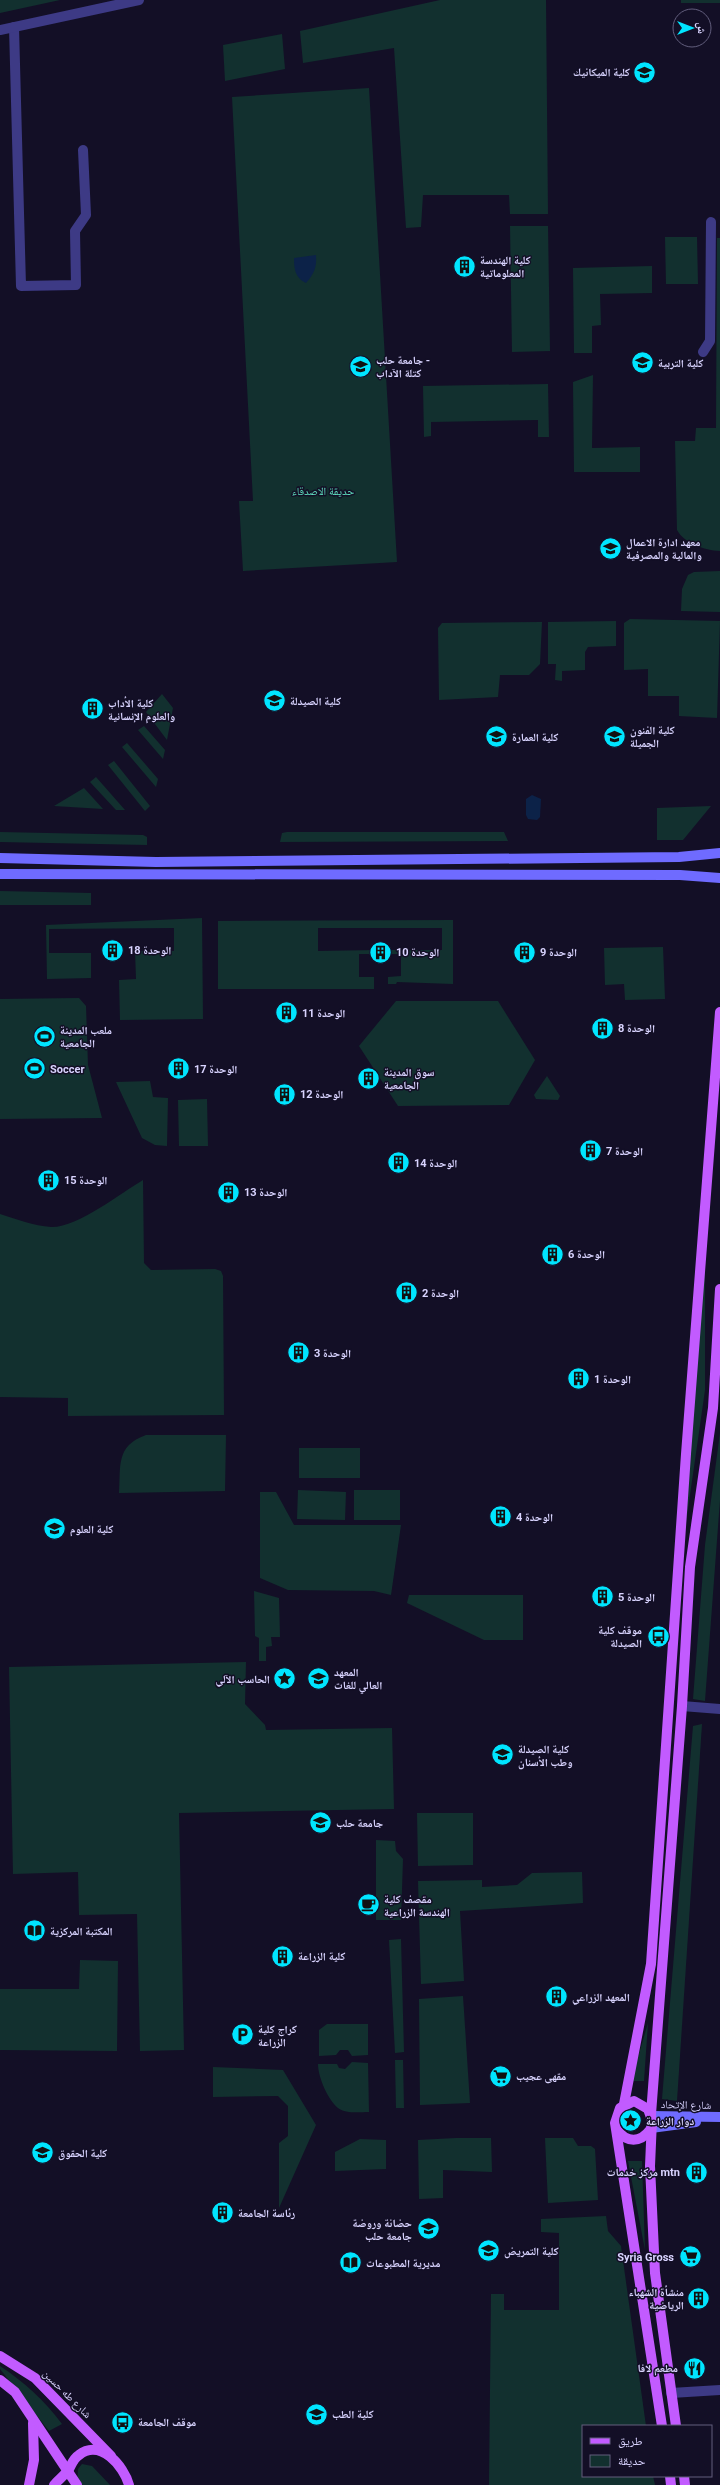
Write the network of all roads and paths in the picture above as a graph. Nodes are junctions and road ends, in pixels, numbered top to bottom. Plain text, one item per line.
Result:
1 (139, 0) edge
2 (14, 27) junction
3 (0, 30) edge
4 (83, 150) dead end
5 (711, 222) dead end
6 (703, 352) dead end
7 (720, 853) edge
8 (0, 858) edge
9 (0, 874) edge
10 (720, 878) edge
11 (720, 1012) edge
12 (720, 1289) edge
13 (718, 1369) edge
14 (716, 1407) edge
15 (682, 1706) junction
16 (720, 1709) edge
17 (624, 2104) junction
18 (651, 2115) junction
19 (717, 2117) edge
20 (651, 2129) junction
21 (617, 2130) junction
22 (0, 2356) edge
23 (0, 2380) edge
24 (720, 2390) edge
25 (671, 2393) junction
26 (33, 2421) junction
27 (662, 2425) edge
28 (676, 2425) edge
29 (111, 2456) junction
30 (68, 2470) junction
31 (29, 2485) edge
32 (54, 2485) edge
33 (77, 2485) edge
34 (129, 2485) edge

1 - 2 street
2 - 3 street
2 - 4 street
5 - 6 street
7 - 8 main road
9 - 10 main road
11 - 17 main road
12 - 13 main road
13 - 14 main road
14 - 15 main road
15 - 16 street
15 - 18 main road
17 - 18 main road
17 - 21 main road
18 - 19 main road, شارع الإتحاد
18 - 20 main road
19 - 20 main road
20 - 21 main road
20 - 25 main road
21 - 27 main road
22 - 29 main road, شارع طه حسين
23 - 26 main road
24 - 25 street
25 - 28 main road
26 - 30 main road
26 - 31 main road
29 - 30 main road
29 - 34 main road, شارع طه حسين
30 - 32 main road
30 - 33 main road

